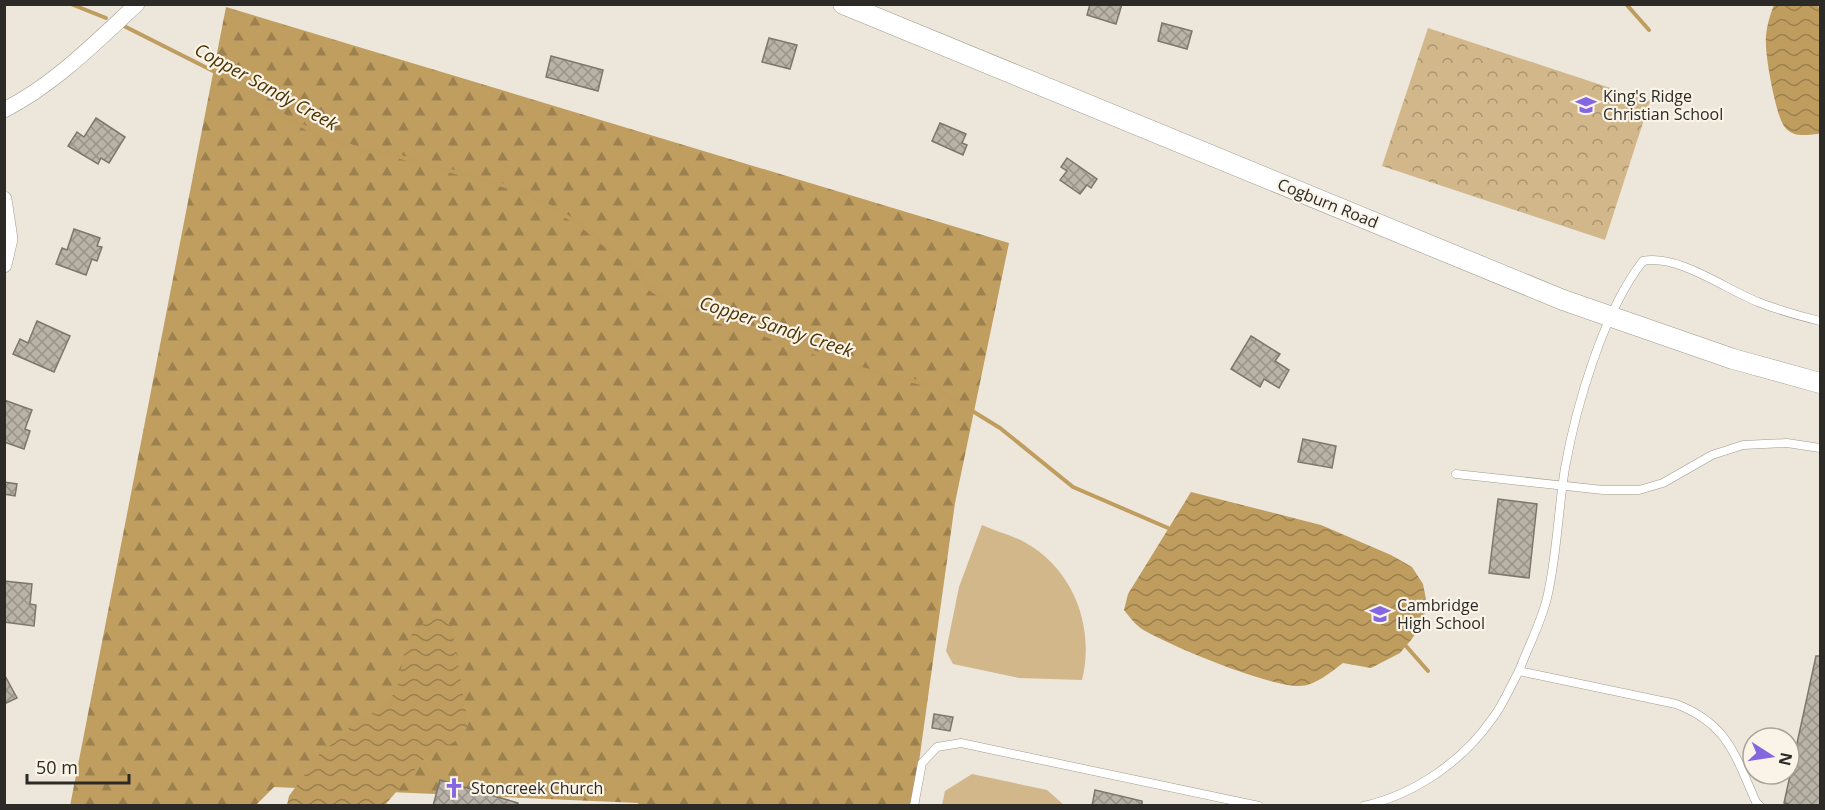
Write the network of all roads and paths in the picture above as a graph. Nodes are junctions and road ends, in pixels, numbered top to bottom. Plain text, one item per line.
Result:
1 (137, 4) edge
2 (843, 4) edge
3 (4, 110) edge
4 (4, 199) edge
5 (4, 265) edge
6 (1611, 317) junction
7 (1821, 321) edge
8 (1821, 383) edge
9 (1821, 448) edge
10 (1456, 474) dead end
11 (1563, 483) junction
12 (1519, 671) junction
13 (914, 806) edge
14 (1258, 806) edge
15 (1364, 806) edge
16 (1760, 806) edge

1 - 3 street
2 - 6 street, Cogburn Road
4 - 5 street
6 - 7 lane
6 - 8 street, Cogburn Road
6 - 11 lane
9 - 11 lane
10 - 11 lane
11 - 12 lane
12 - 15 lane
12 - 16 lane
13 - 14 lane

